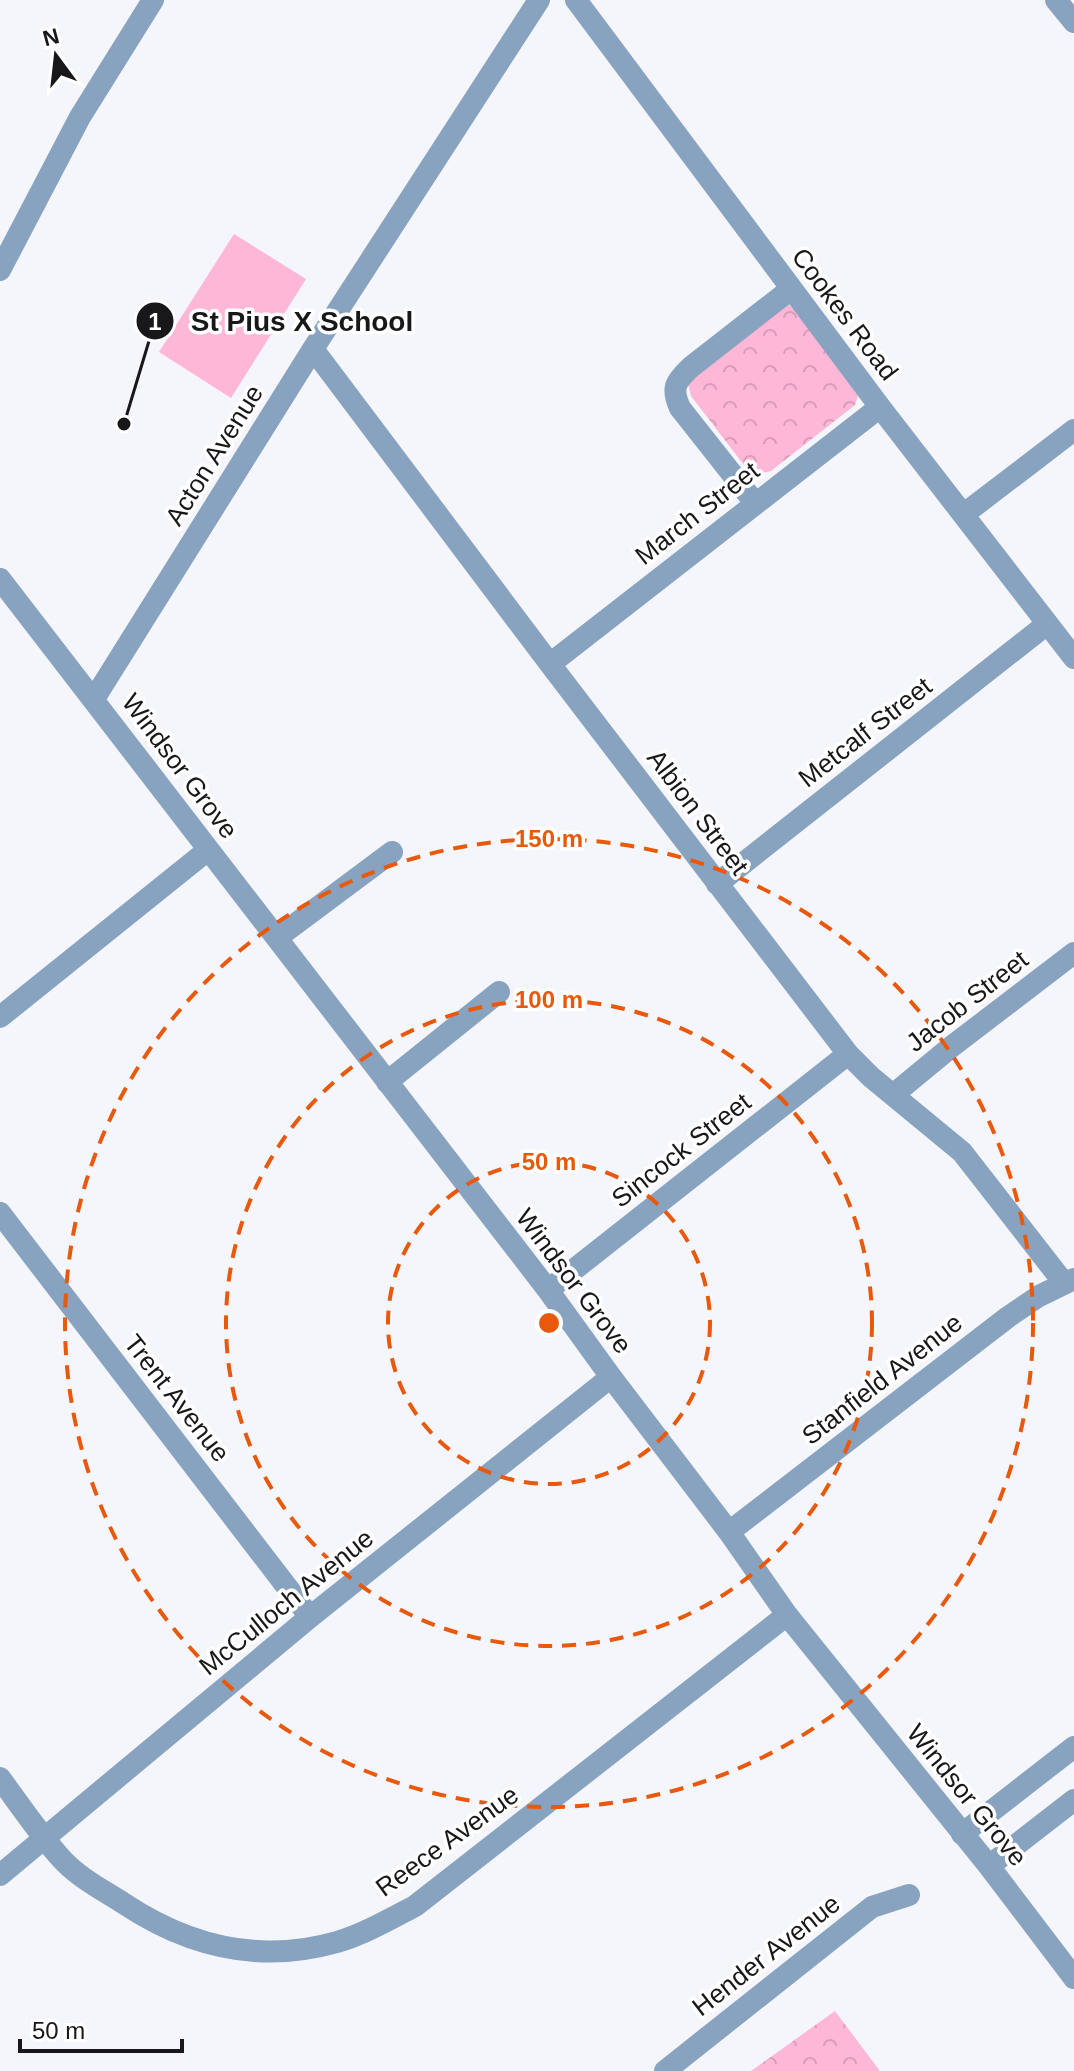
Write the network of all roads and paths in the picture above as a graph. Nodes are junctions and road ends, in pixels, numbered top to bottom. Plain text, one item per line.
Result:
1 (153, 0) edge
2 (539, 0) edge
3 (576, 0) edge
4 (1056, 0) edge
5 (1074, 22) edge
6 (0, 270) edge
7 (791, 289) junction
8 (313, 349) junction
9 (880, 407) junction
10 (1074, 430) edge
11 (755, 503) junction
12 (964, 514) junction
13 (0, 579) edge
14 (1047, 624) junction
15 (1074, 658) edge
16 (550, 664) junction
17 (94, 699) junction
18 (208, 850) junction
19 (392, 852) dead end
20 (717, 884) junction
21 (278, 937) junction
22 (1074, 953) edge
23 (499, 992) dead end
24 (0, 1017) edge
25 (848, 1054) junction
26 (387, 1082) junction
27 (894, 1094) junction
28 (0, 1213) edge
29 (1069, 1281) edge
30 (548, 1290) junction
31 (611, 1377) junction
32 (729, 1532) junction
33 (787, 1615) junction
34 (310, 1617) junction
35 (1074, 1747) edge
36 (0, 1778) edge
37 (1074, 1800) edge
38 (962, 1834) junction
39 (45, 1838) junction
40 (989, 1866) junction
41 (0, 1875) edge
42 (909, 1895) dead end
43 (1074, 1978) edge
44 (665, 2071) edge

1 - 6 street
2 - 8 street, Acton Avenue
3 - 7 street, Cookes Road
4 - 5 street
7 - 9 street, Cookes Road
7 - 11 street
8 - 16 street, Albion Street
8 - 17 street, Acton Avenue
9 - 11 street, March Street
9 - 12 street, Cookes Road
10 - 12 street
11 - 16 street, March Street
12 - 14 street, Cookes Road
13 - 17 street, Windsor Grove
14 - 15 street, Cookes Road
14 - 20 street, Metcalf Street
16 - 20 street, Albion Street
17 - 18 street, Windsor Grove
18 - 21 street, Windsor Grove
18 - 24 street
19 - 21 street
20 - 25 street, Albion Street
21 - 26 street, Windsor Grove
22 - 27 street, Jacob Street
23 - 26 street
25 - 27 street, Albion Street
25 - 30 street, Sincock Street
26 - 30 street, Windsor Grove
27 - 29 street, Albion Street
28 - 34 street, Trent Avenue
29 - 32 street, Stanfield Avenue
30 - 31 street, Windsor Grove
31 - 32 street, Windsor Grove
31 - 34 street, McCulloch Avenue
32 - 33 street, Windsor Grove
33 - 38 street, Windsor Grove
33 - 39 street, Reece Avenue
34 - 39 street, McCulloch Avenue
35 - 38 street
36 - 39 street, Reece Avenue
37 - 40 street
38 - 40 street, Windsor Grove
39 - 41 street, McCulloch Avenue
40 - 43 street, Windsor Grove
42 - 44 street, Hender Avenue

